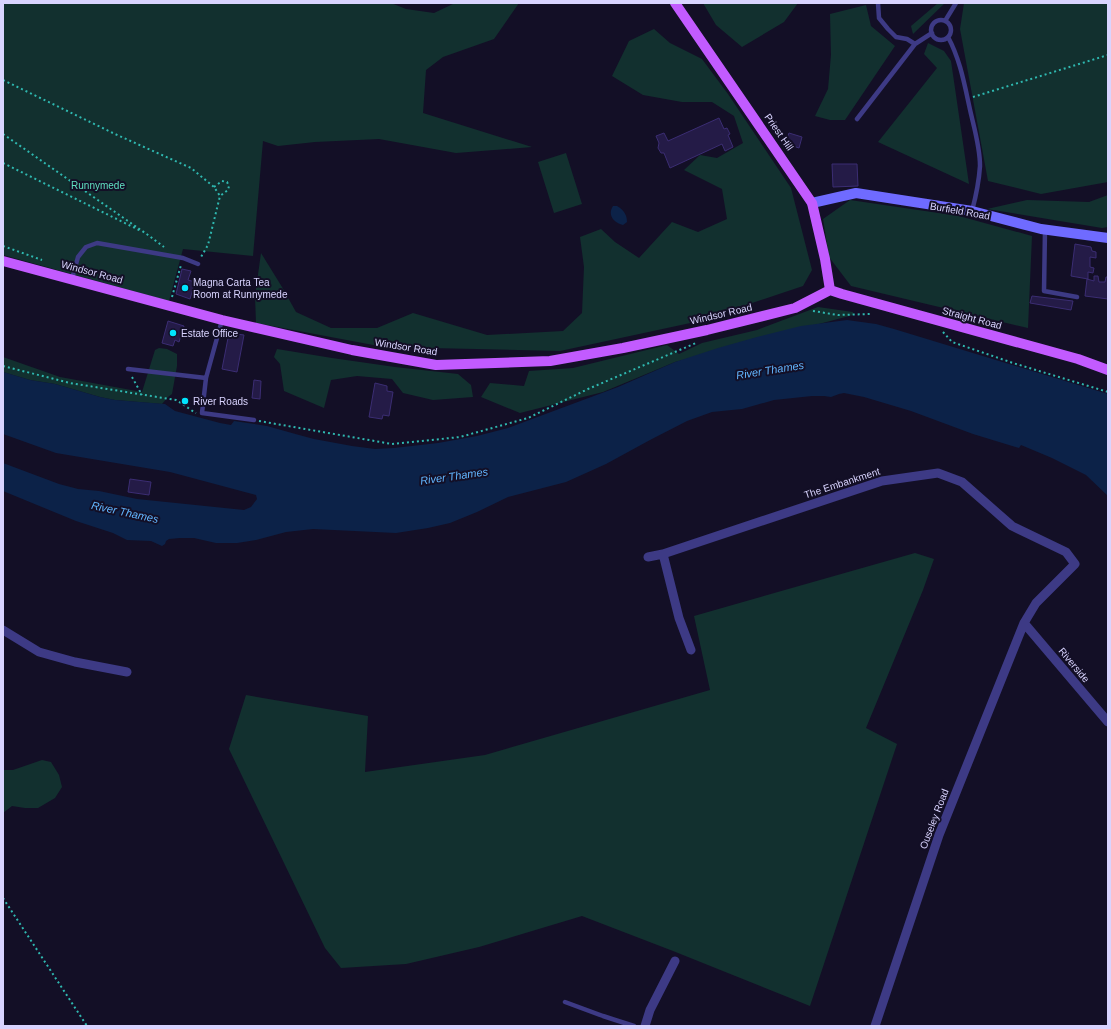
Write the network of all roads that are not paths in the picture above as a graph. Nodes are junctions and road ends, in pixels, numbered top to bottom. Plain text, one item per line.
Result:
1 (675, 3) edge
2 (878, 3) edge
3 (956, 3) edge
4 (945, 21) junction
5 (932, 33) junction
6 (948, 37) junction
7 (915, 44) junction
8 (857, 119) dead end
9 (812, 203) junction
10 (972, 211) junction
11 (1045, 230) junction
12 (1108, 238) edge
13 (3, 261) edge
14 (198, 264) road end
15 (72, 279) junction
16 (830, 290) junction
17 (1077, 296) dead end
18 (222, 320) junction
19 (128, 369) road end
20 (1108, 370) edge
21 (206, 378) junction
22 (254, 420) road end
23 (663, 554) junction
24 (648, 558) dead end
25 (1024, 623) junction
26 (3, 630) edge
27 (691, 650) dead end
28 (127, 672) dead end
29 (1108, 722) edge
30 (675, 961) dead end
31 (565, 1002) dead end
32 (634, 1026) edge
33 (645, 1026) edge
34 (875, 1026) edge

1 - 9 main road, Priest Hill
2 - 7 lane
3 - 4 lane
4 - 5 lane
4 - 6 lane
5 - 6 lane
5 - 7 lane
6 - 10 lane
7 - 8 lane
9 - 10 main road, Burfield Road
9 - 16 main road, Priest Hill
10 - 11 main road, Burfield Road
11 - 12 main road, Burfield Road
11 - 17 lane
13 - 15 main road, Windsor Road
14 - 15 lane
15 - 18 main road, Windsor Road
16 - 18 main road, Windsor Road
16 - 20 main road, Straight Road
18 - 21 lane
19 - 21 lane
21 - 22 lane
23 - 24 street
23 - 25 street, The Embankment
23 - 27 street
25 - 29 street, Riverside
25 - 34 street, Ouseley Road
26 - 28 street
30 - 33 street
31 - 32 lane

